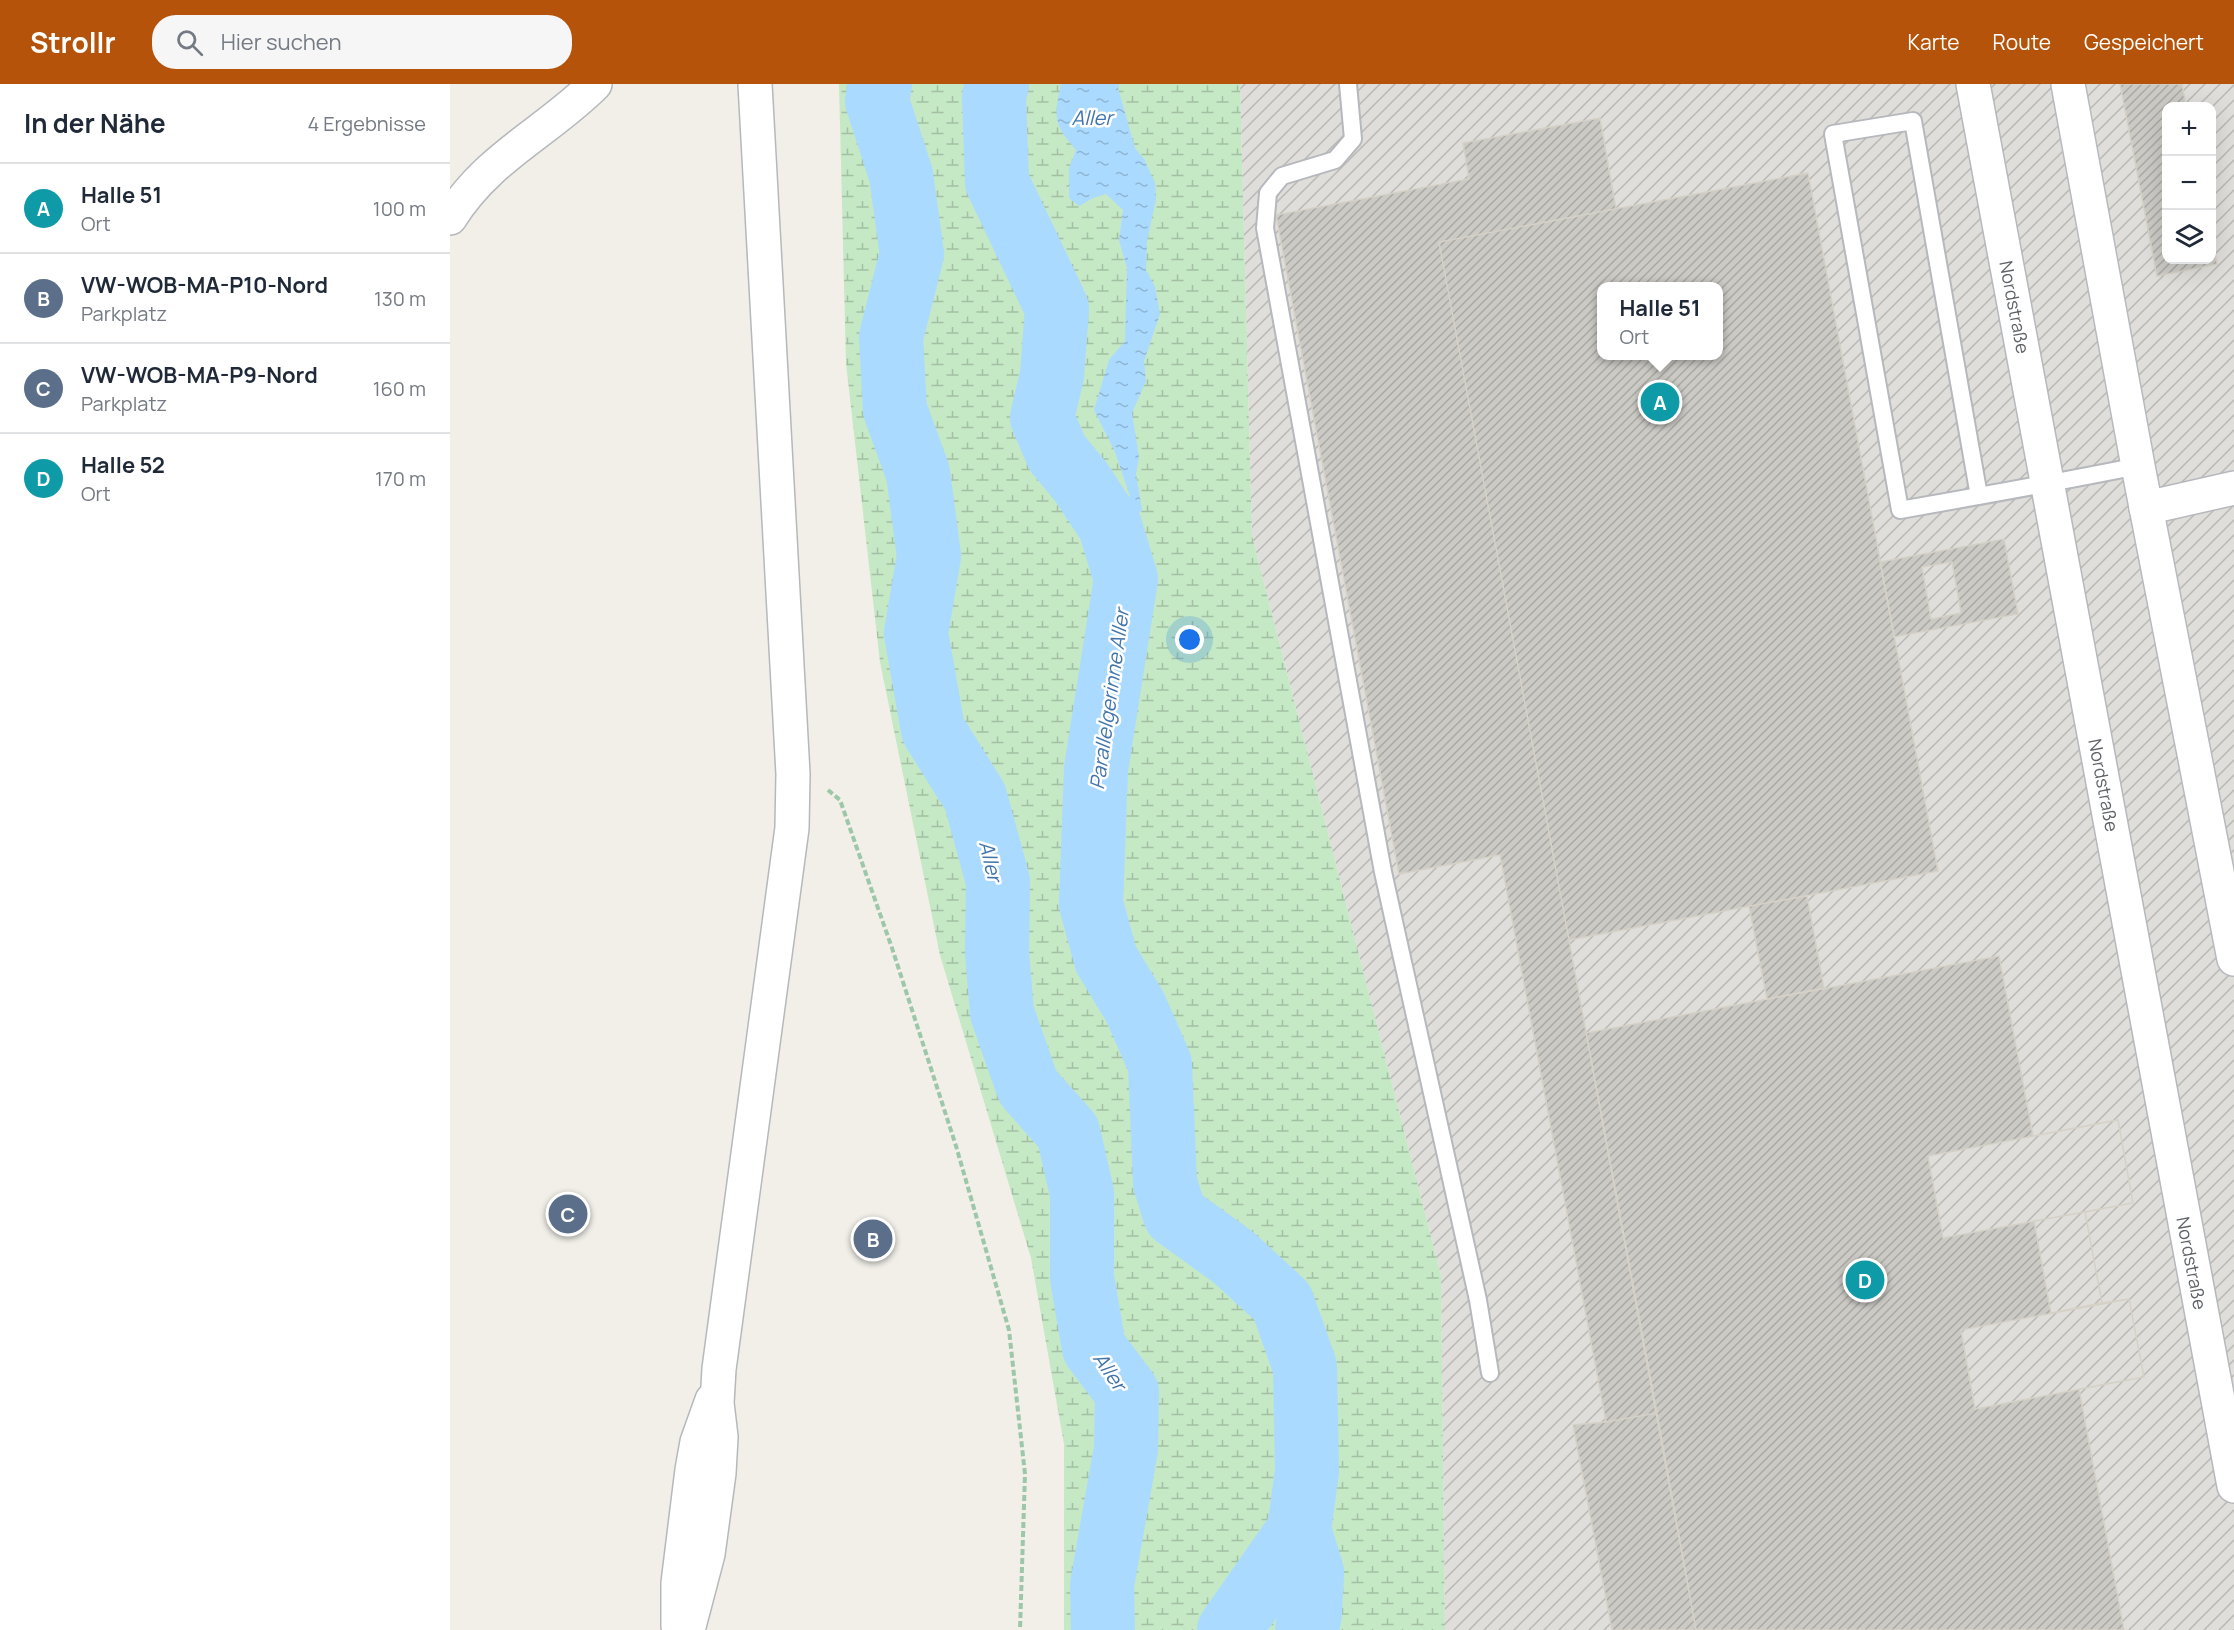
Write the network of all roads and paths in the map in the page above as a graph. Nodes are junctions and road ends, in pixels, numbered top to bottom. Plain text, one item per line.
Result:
1 (596, 84) edge
2 (747, 84) edge
3 (755, 84) edge
4 (1348, 84) edge
5 (1973, 84) edge
6 (2068, 84) edge
7 (757, 122) junction
8 (450, 218) edge
9 (2138, 466) junction
10 (2048, 484) junction
11 (2234, 488) edge
12 (1979, 496) junction
13 (2146, 508) junction
14 (825, 787) dead end
15 (2234, 959) edge
16 (719, 1369) junction
17 (1490, 1373) dead end
18 (2234, 1486) edge
19 (678, 1630) edge
20 (688, 1630) edge
21 (1020, 1630) edge

1 - 8 street
2 - 7 street
3 - 7 street
4 - 17 lane
5 - 10 street, Nordstraße
6 - 9 street
7 - 16 street
9 - 10 lane
9 - 13 street
10 - 12 lane
10 - 18 street, Nordstraße
11 - 13 street
12 - 12 lane
13 - 15 street
14 - 21 path
16 - 19 street
16 - 20 street

